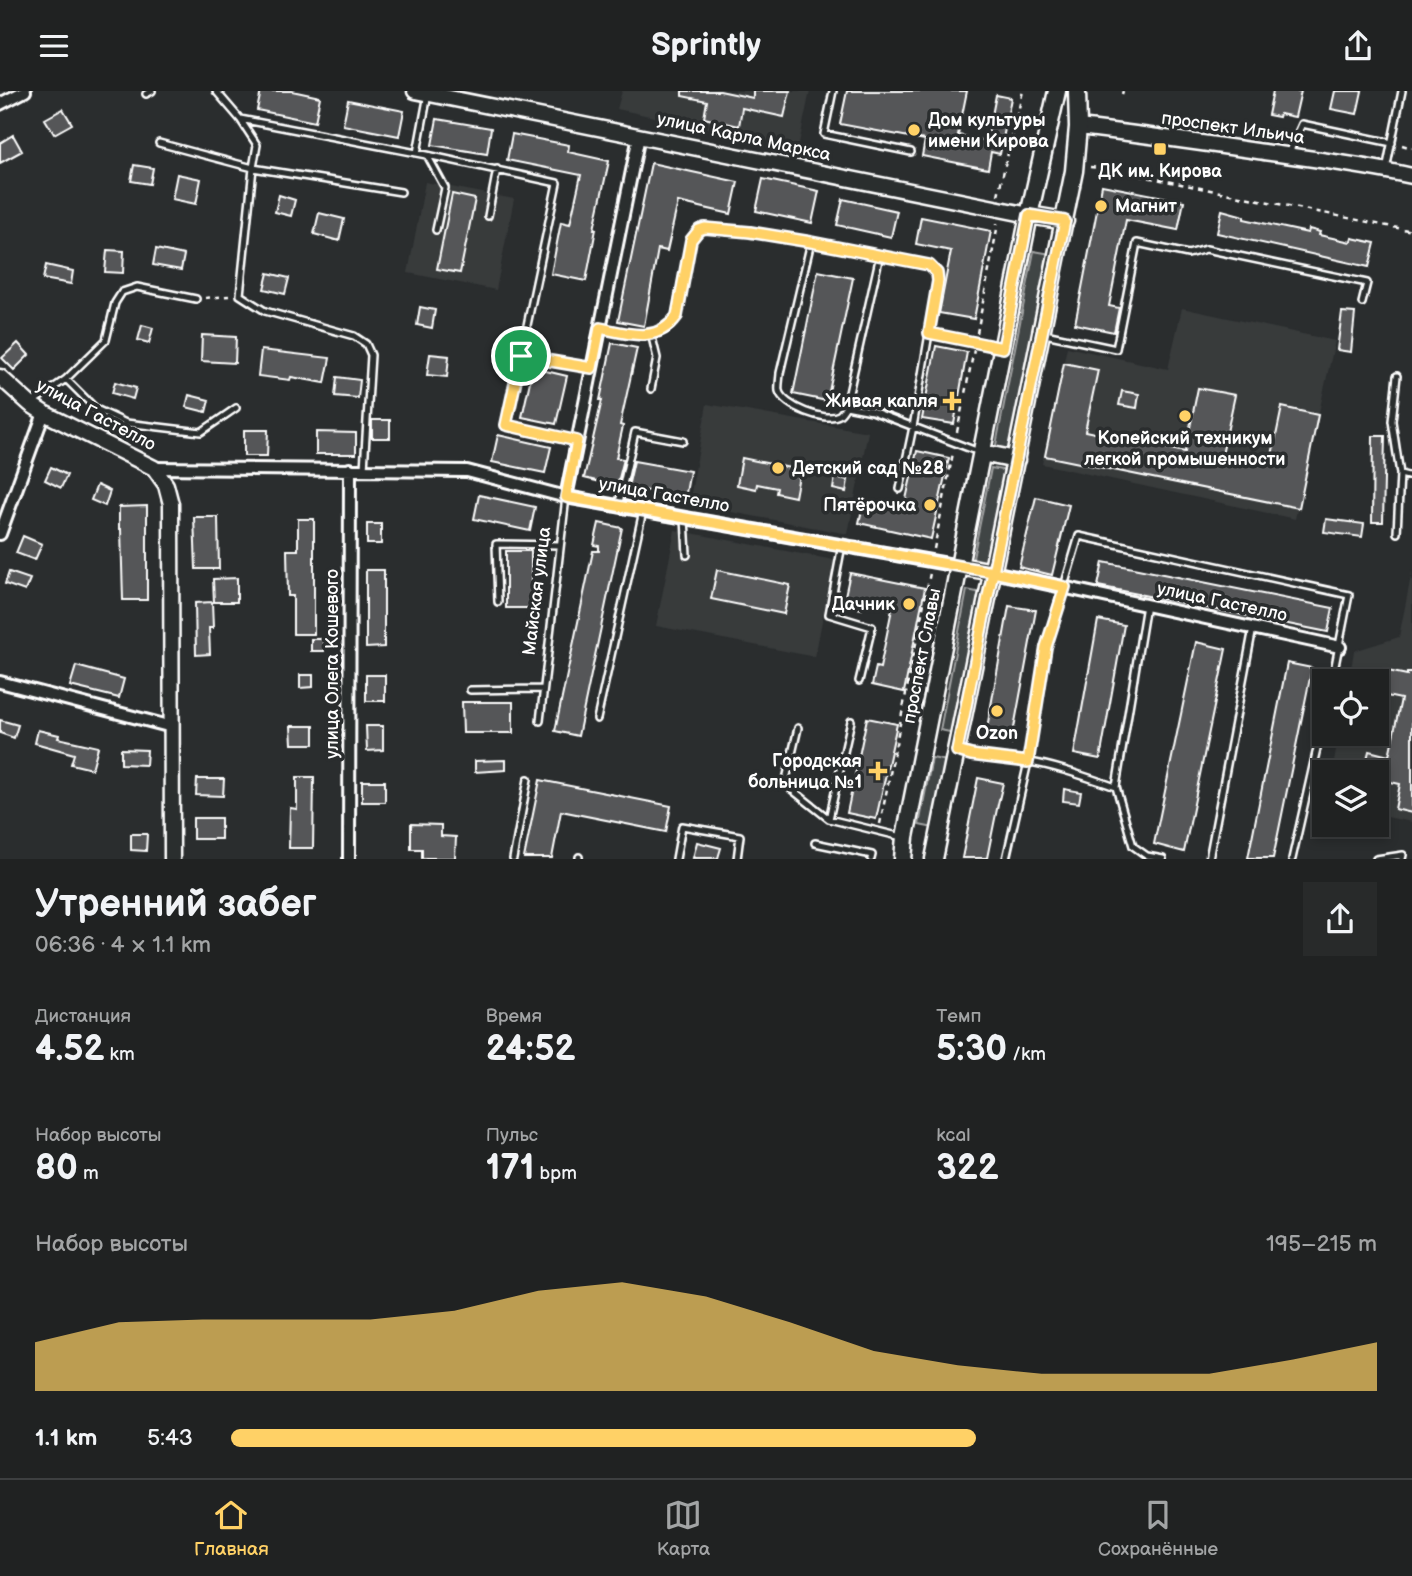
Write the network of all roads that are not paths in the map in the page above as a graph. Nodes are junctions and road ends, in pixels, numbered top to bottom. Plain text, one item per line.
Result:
1 (25, 91) edge
2 (216, 91) edge
3 (833, 91) edge
4 (1057, 91) edge
5 (1077, 91) edge
6 (1402, 91) edge
7 (422, 92) edge
8 (0, 104) edge
9 (240, 119) junction
10 (1048, 123) junction
11 (1078, 127) junction
12 (639, 136) junction
13 (159, 142) dead end
14 (1392, 143) junction
15 (911, 152) dead end
16 (417, 153) junction
17 (427, 155) junction
18 (1288, 155) junction
19 (253, 168) junction
20 (497, 169) junction
21 (1387, 170) junction
22 (1412, 176) edge
23 (401, 192) dead end
24 (1029, 215) junction
25 (488, 216) dead end
26 (1065, 221) junction
27 (436, 230) dead end
28 (811, 242) junction
29 (880, 255) junction
30 (196, 299) road end
31 (1362, 303) dead end
32 (600, 328) junction
33 (652, 333) junction
34 (929, 333) junction
35 (1042, 334) junction
36 (1003, 348) junction
37 (521, 356) junction
38 (592, 368) junction
39 (1397, 376) dead end
40 (0, 377) edge
41 (66, 379) junction
42 (651, 389) dead end
43 (30, 404) junction
44 (846, 406) junction
45 (236, 408) dead end
46 (44, 413) junction
47 (913, 427) junction
48 (577, 441) junction
49 (682, 441) dead end
50 (982, 453) junction
51 (1016, 460) junction
52 (154, 468) junction
53 (349, 469) junction
54 (364, 469) junction
55 (1400, 474) junction
56 (1412, 477) edge
57 (900, 489) dead end
58 (566, 497) junction
59 (618, 507) junction
60 (643, 511) junction
61 (685, 518) junction
62 (1397, 533) dead end
63 (0, 534) edge
64 (561, 545) junction
65 (842, 545) junction
66 (687, 555) dead end
67 (959, 566) junction
68 (993, 572) junction
69 (1065, 587) junction
70 (498, 602) dead end
71 (1146, 605) junction
72 (1253, 628) junction
73 (1340, 647) junction
74 (1335, 669) edge
75 (859, 681) dead end
76 (0, 682) edge
77 (543, 689) junction
78 (470, 690) dead end
79 (597, 719) dead end
80 (540, 721) dead end
81 (851, 721) dead end
82 (173, 727) junction
83 (799, 728) dead end
84 (1318, 746) edge
85 (957, 751) junction
86 (1028, 762) junction
87 (528, 779) dead end
88 (1116, 787) junction
89 (829, 819) junction
90 (905, 837) junction
91 (815, 843) dead end
92 (1412, 851) edge
93 (1403, 857) edge
94 (172, 859) edge
95 (349, 859) edge
96 (513, 859) edge
97 (676, 859) edge
98 (737, 859) edge
99 (871, 859) edge
100 (903, 859) edge
101 (934, 859) edge
102 (1006, 859) edge
103 (1163, 859) edge
104 (1209, 859) edge
105 (1292, 859) edge
106 (1376, 859) edge

1 - 8 street
2 - 9 lane
3 - 15 lane
4 - 10 main road, проспект Славы
5 - 11 main road
6 - 14 lane
7 - 12 street, улица Карла Маркса
7 - 16 lane
9 - 16 lane
9 - 19 lane
10 - 11 main road, проспект Ильича
10 - 24 main road, проспект Славы
11 - 18 street, проспект Ильича
11 - 26 main road
12 - 24 street, улица Карла Маркса
12 - 32 street, Майская улица
13 - 19 lane
14 - 18 lane
14 - 21 lane
16 - 17 lane
17 - 20 lane
17 - 27 lane
18 - 21 street, проспект Ильича
19 - 23 lane
19 - 54 lane
20 - 25 lane
20 - 37 lane
21 - 22 street, проспект Ильича
24 - 26 main road, улица Карла Маркса
24 - 36 main road, проспект Славы
26 - 35 main road
28 - 29 lane
28 - 33 lane
28 - 44 lane
29 - 34 lane
29 - 44 lane
30 - 41 lane
31 - 35 lane
32 - 33 lane
32 - 38 street, Майская улица
33 - 42 lane
34 - 36 lane
34 - 47 lane
35 - 51 main road
36 - 50 main road, проспект Славы
37 - 38 lane
37 - 48 lane
38 - 48 street, Майская улица
39 - 55 lane
40 - 43 street, улица Гастелло
41 - 43 lane
41 - 45 lane
43 - 46 street, улица Гастелло
44 - 47 lane
46 - 52 street, улица Гастелло
46 - 63 street
47 - 50 lane
47 - 57 lane
48 - 58 street, Майская улица
49 - 59 lane
50 - 51 main road
50 - 67 main road, проспект Славы
51 - 68 main road
52 - 53 street, улица Гастелло
52 - 82 street
53 - 54 street, улица Гастелло
53 - 95 street, улица Олега Кошевого
54 - 58 street, улица Гастелло
55 - 56 lane
55 - 62 lane
58 - 59 street, улица Гастелло
58 - 64 lane, Майская улица
59 - 60 street, улица Гастелло
60 - 61 street, улица Гастелло
60 - 79 lane
61 - 65 street, улица Гастелло
61 - 66 lane
64 - 70 lane
64 - 77 lane, Майская улица
65 - 67 street, улица Гастелло
65 - 75 lane
67 - 68 main road, улица Гастелло
67 - 90 main road, проспект Славы
68 - 69 street, улица Гастелло
68 - 85 main road
69 - 71 street, улица Гастелло
69 - 73 lane
69 - 86 lane
71 - 72 street, улица Гастелло
71 - 88 lane
72 - 73 street, улица Гастелло
72 - 104 lane
73 - 74 lane
76 - 82 street
77 - 78 lane
77 - 80 lane, Майская улица
81 - 89 lane
82 - 94 street
83 - 89 lane
84 - 105 lane
85 - 86 lane
85 - 101 main road
86 - 88 lane
86 - 102 lane
87 - 96 lane
88 - 103 lane
89 - 90 lane
90 - 100 main road, проспект Славы
91 - 99 lane
92 - 93 lane
93 - 106 lane
97 - 98 lane

